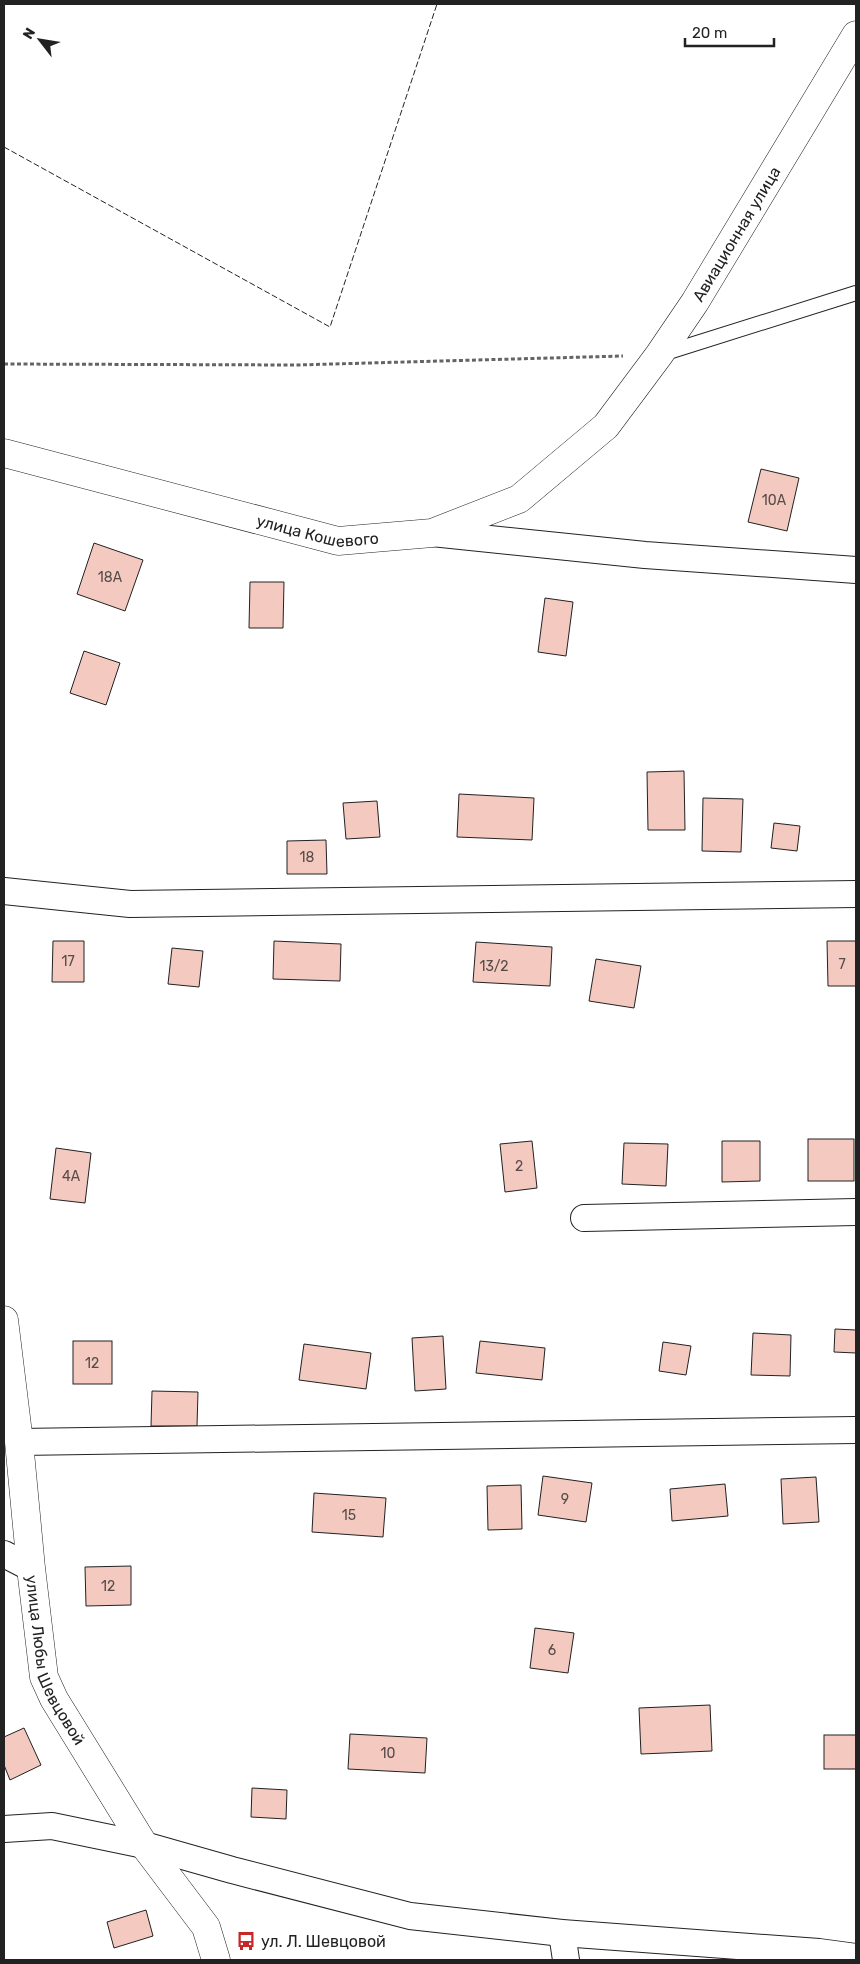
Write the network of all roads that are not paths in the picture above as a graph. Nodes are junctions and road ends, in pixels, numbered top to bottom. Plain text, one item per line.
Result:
1 (856, 35) edge
2 (856, 293) edge
3 (659, 355) junction
4 (606, 426) joint
5 (4, 453) edge
6 (432, 533) junction
7 (856, 570) edge
8 (4, 891) edge
9 (856, 894) edge
10 (856, 1212) edge
11 (584, 1218) dead end
12 (4, 1320) edge
13 (856, 1430) edge
14 (19, 1442) junction
15 (4, 1554) edge
16 (31, 1568) junction
17 (4, 1829) edge
18 (144, 1845) junction
19 (562, 1934) junction
20 (856, 1957) edge
21 (216, 1960) edge
22 (566, 1960) edge

1 - 3 street, Авиационная улица
2 - 3 lane
3 - 4 street, Авиационная улица
4 - 6 street, улица Кошевого
5 - 6 street, улица Кошевого
6 - 7 street
8 - 9 street
10 - 11 street
12 - 14 street, улица Любы Шевцовой
13 - 14 street
14 - 16 street, улица Любы Шевцовой
15 - 16 street
16 - 18 street, улица Любы Шевцовой
17 - 18 street
18 - 19 street
18 - 21 street, улица Любы Шевцовой
19 - 20 street
19 - 22 street

